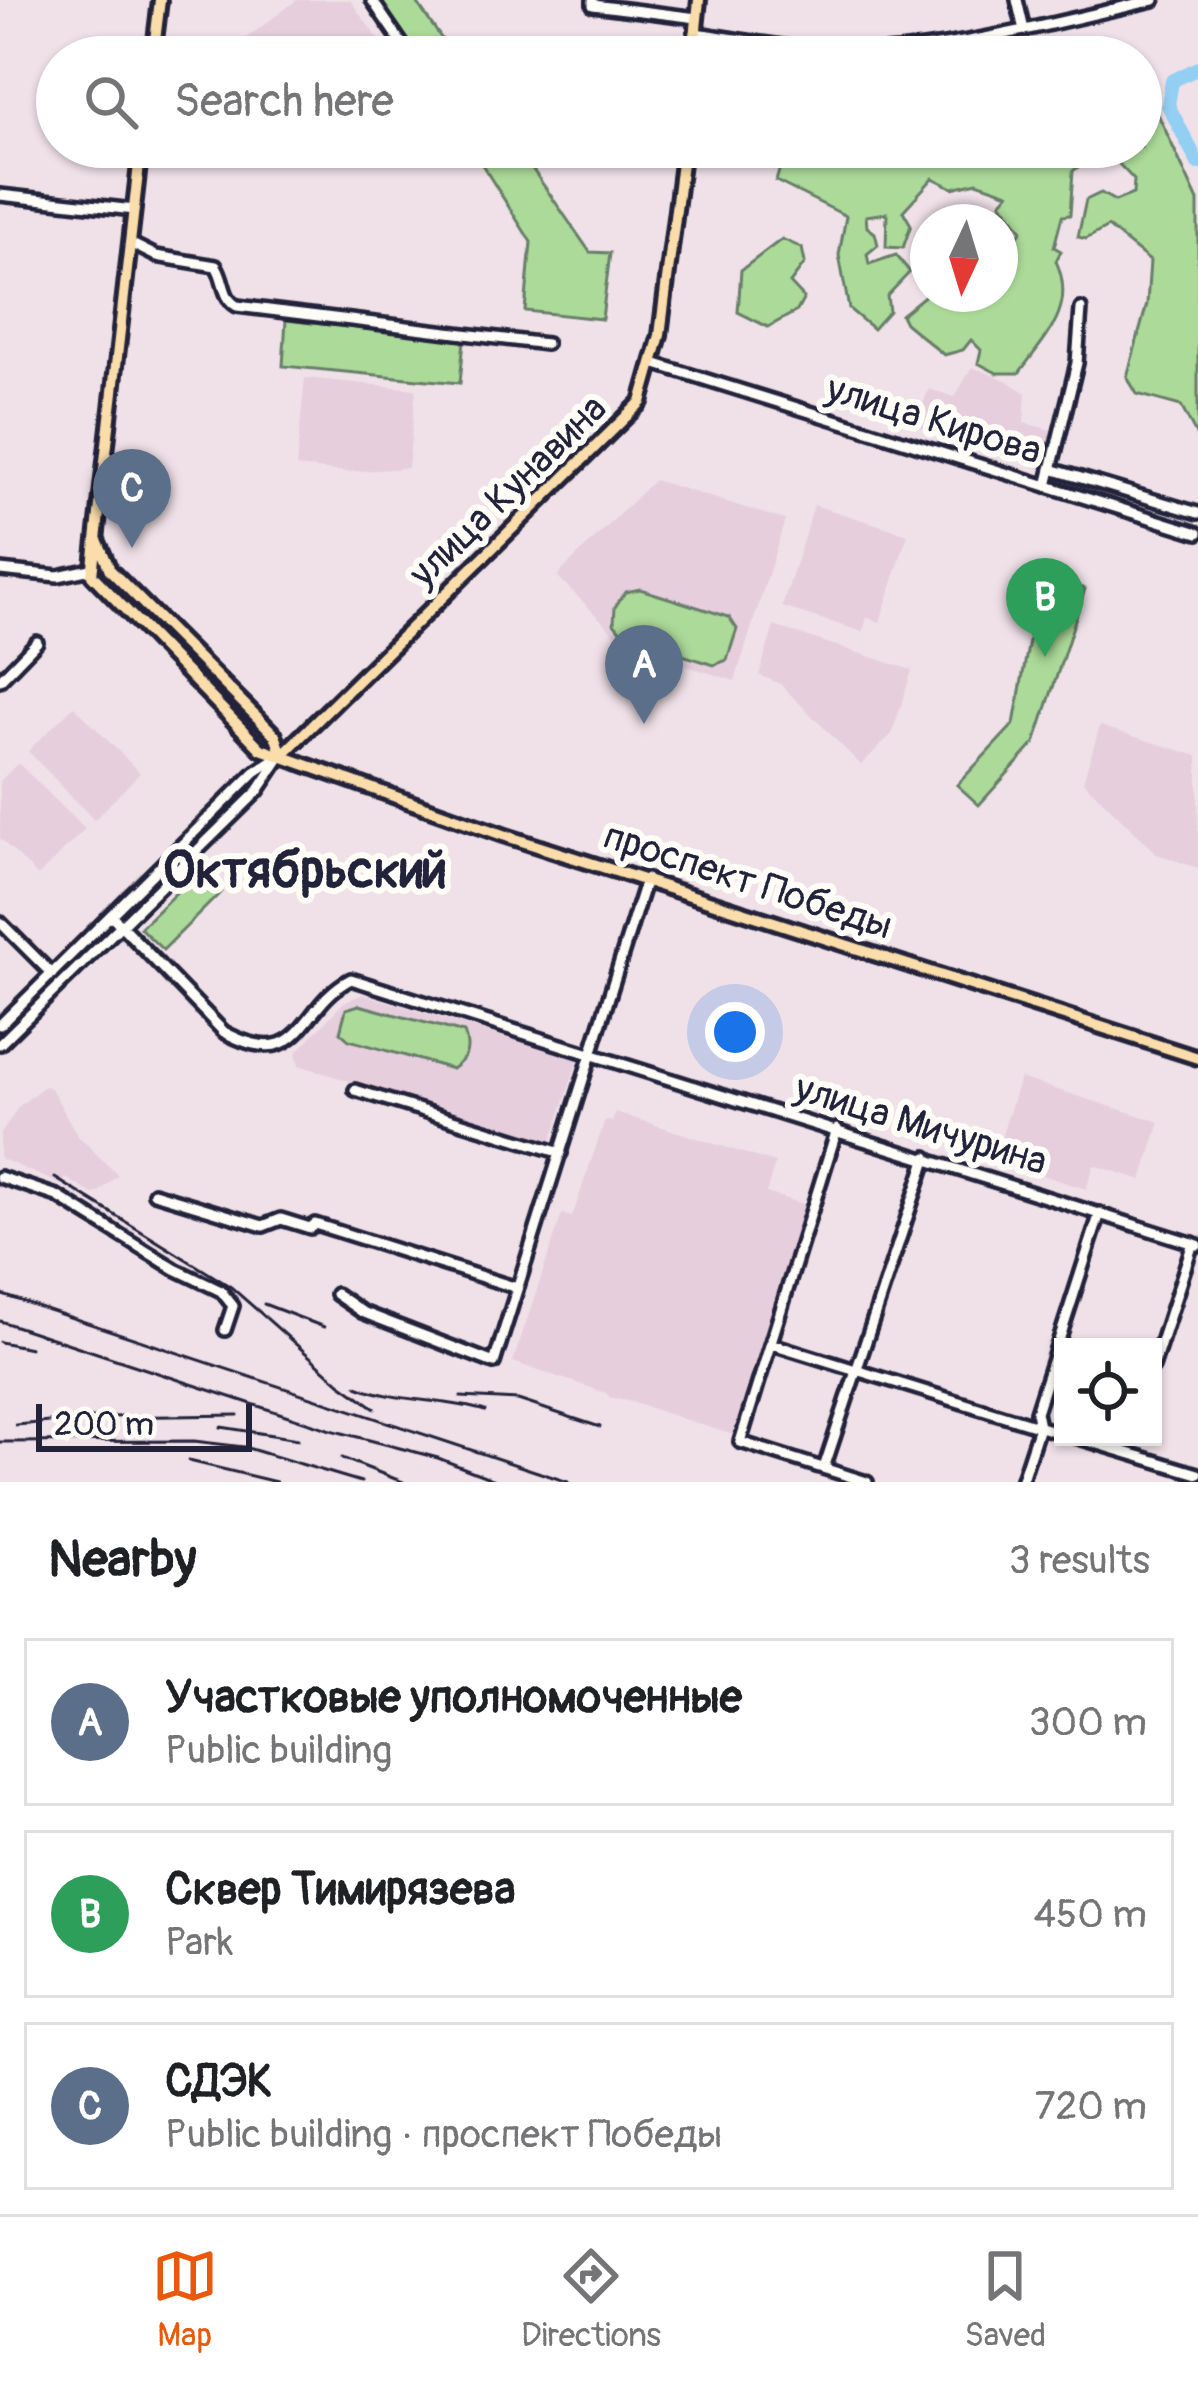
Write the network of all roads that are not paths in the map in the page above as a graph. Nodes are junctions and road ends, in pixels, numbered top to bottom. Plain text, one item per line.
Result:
1 (160, 0) edge
2 (373, 0) edge
3 (593, 0) edge
4 (699, 0) edge
5 (1016, 0) edge
6 (1154, 0) edge
7 (697, 18) junction
8 (1024, 30) junction
9 (695, 33) junction
10 (156, 36) edge
11 (397, 36) edge
12 (695, 36) edge
13 (718, 36) edge
14 (988, 36) edge
15 (139, 168) edge
16 (681, 168) edge
17 (0, 195) edge
18 (134, 210) junction
19 (130, 243) junction
20 (1081, 309) dead end
21 (546, 344) dead end
22 (653, 363) junction
23 (1051, 469) junction
24 (1047, 485) junction
25 (1198, 513) edge
26 (1198, 533) edge
27 (97, 538) junction
28 (91, 569) junction
29 (0, 570) edge
30 (110, 570) junction
31 (58, 576) junction
32 (97, 584) junction
33 (37, 643) dead end
34 (204, 664) junction
35 (190, 678) junction
36 (0, 680) edge
37 (282, 754) junction
38 (646, 880) junction
39 (112, 916) junction
40 (0, 922) edge
41 (121, 925) junction
42 (52, 974) junction
43 (0, 1025) edge
44 (0, 1043) edge
45 (590, 1053) junction
46 (1198, 1058) edge
47 (355, 1090) dead end
48 (837, 1130) junction
49 (561, 1153) junction
50 (927, 1157) junction
51 (0, 1178) edge
52 (154, 1193) dead end
53 (1100, 1213) junction
54 (1195, 1244) edge
55 (517, 1288) junction
56 (336, 1294) dead end
57 (225, 1330) dead end
58 (1162, 1341) edge
59 (772, 1344) junction
60 (858, 1370) junction
61 (1039, 1427) junction
62 (1054, 1431) edge
63 (1111, 1446) edge
64 (1127, 1446) edge
65 (1126, 1450) junction
66 (824, 1468) junction
67 (1198, 1474) edge
68 (867, 1482) edge
69 (1021, 1482) edge

1 - 10 main road
2 - 11 street
3 - 7 street
4 - 7 main road
5 - 8 street
6 - 8 street
7 - 9 main road
8 - 14 street
9 - 12 main road
9 - 13 street
15 - 18 main road, проспект Победы
16 - 22 main road, улица Кунавина
17 - 18 street
18 - 19 main road, проспект Победы
19 - 21 street
19 - 27 main road, проспект Победы
20 - 23 street
22 - 24 street, улица Кирова
22 - 37 main road, улица Кунавина
23 - 24 street
23 - 25 street
24 - 26 street, улица Кирова
27 - 28 main road, проспект Победы
27 - 30 main road, проспект Победы
28 - 30 main road
28 - 31 street
28 - 32 main road, проспект Победы
29 - 31 street
30 - 34 main road, проспект Победы
31 - 32 street
32 - 35 main road, проспект Победы
33 - 36 street
34 - 35 street
34 - 37 main road, проспект Победы
35 - 37 main road, проспект Победы
37 - 38 main road, проспект Победы
37 - 39 street, улица Кунавина
37 - 41 street, улица Кунавина
38 - 45 street
38 - 46 main road, проспект Победы
39 - 41 street
39 - 42 street, улица Кунавина
40 - 42 street
41 - 44 street, улица Кунавина
41 - 45 street, улица Мичурина
42 - 43 street, улица Кунавина
45 - 48 street, улица Мичурина
45 - 49 street
47 - 49 street
48 - 50 street, улица Мичурина
48 - 59 street
49 - 55 street
50 - 53 street, улица Мичурина
50 - 60 street
51 - 57 street
52 - 55 street
53 - 54 street, улица Мичурина
53 - 61 street
54 - 58 street
55 - 56 street
59 - 60 street
59 - 66 street
60 - 61 street
60 - 66 street
61 - 62 street
61 - 69 street
63 - 65 street
64 - 65 street
65 - 67 street
66 - 68 street

